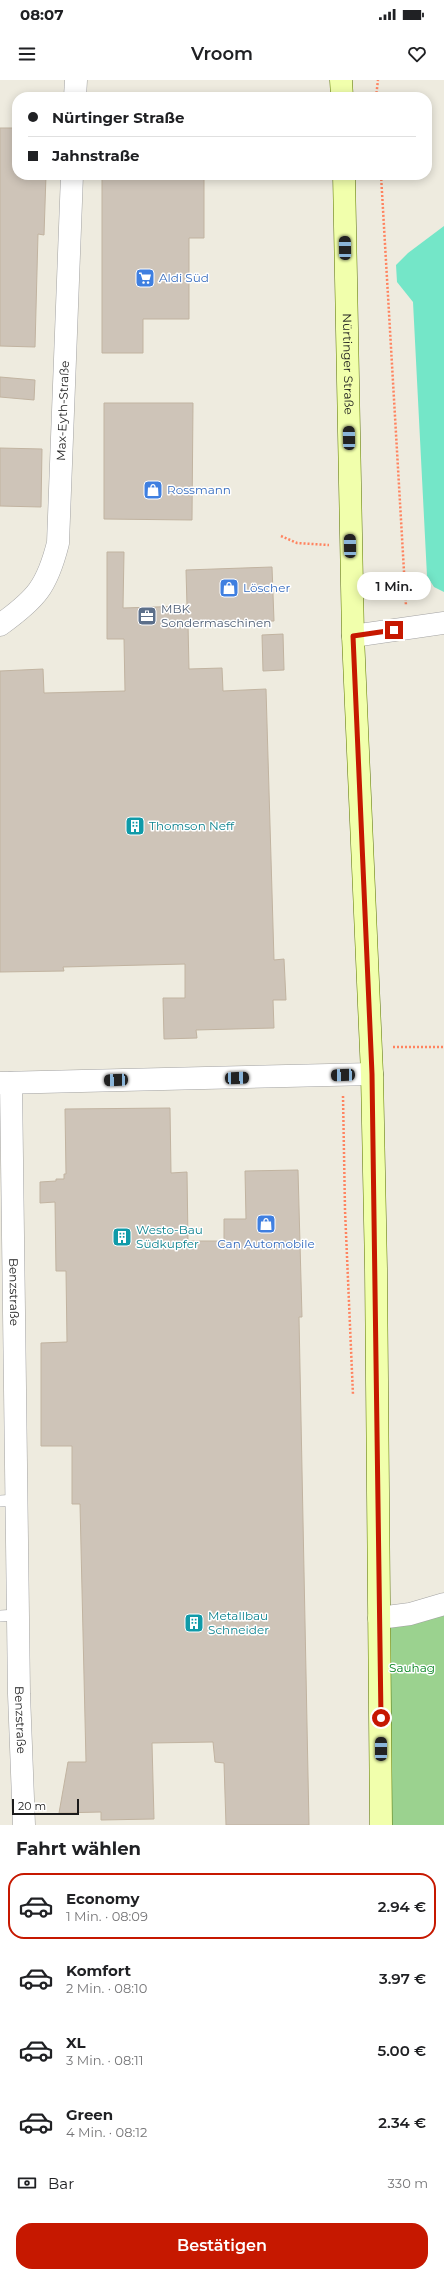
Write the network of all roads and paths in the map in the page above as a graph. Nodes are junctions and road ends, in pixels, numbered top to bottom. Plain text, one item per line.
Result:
1 (76, 80) edge
2 (342, 80) edge
3 (378, 80) edge
4 (75, 92) edge
5 (342, 92) edge
6 (377, 92) edge
7 (72, 180) edge
8 (344, 180) edge
9 (381, 180) edge
10 (281, 536) dead end
11 (323, 544) dead end
12 (444, 623) edge
13 (0, 625) edge
14 (407, 629) junction
15 (353, 636) junction
16 (370, 1047) junction
17 (444, 1047) edge
18 (372, 1074) junction
19 (343, 1075) junction
20 (5, 1083) edge
21 (353, 1402) dead end
22 (8, 1501) edge
23 (444, 1604) edge
24 (9, 1616) edge
25 (379, 1618) junction
26 (24, 1825) edge
27 (381, 1825) edge

1 - 4 street
2 - 5 main road
3 - 6 path
7 - 13 street, Max-Eyth-Straße
8 - 15 main road, Nürtinger Straße
9 - 14 path
10 - 11 path
12 - 14 street
14 - 15 street
15 - 16 main road, Nürtinger Straße
16 - 17 path
16 - 18 main road, Nürtinger Straße
18 - 19 street
18 - 25 main road, Nürtinger Straße
19 - 20 street
19 - 21 path
20 - 22 street, Benzstraße
22 - 24 street, Benzstraße
23 - 25 street
24 - 26 street, Benzstraße
25 - 27 main road, Nürtinger Straße

